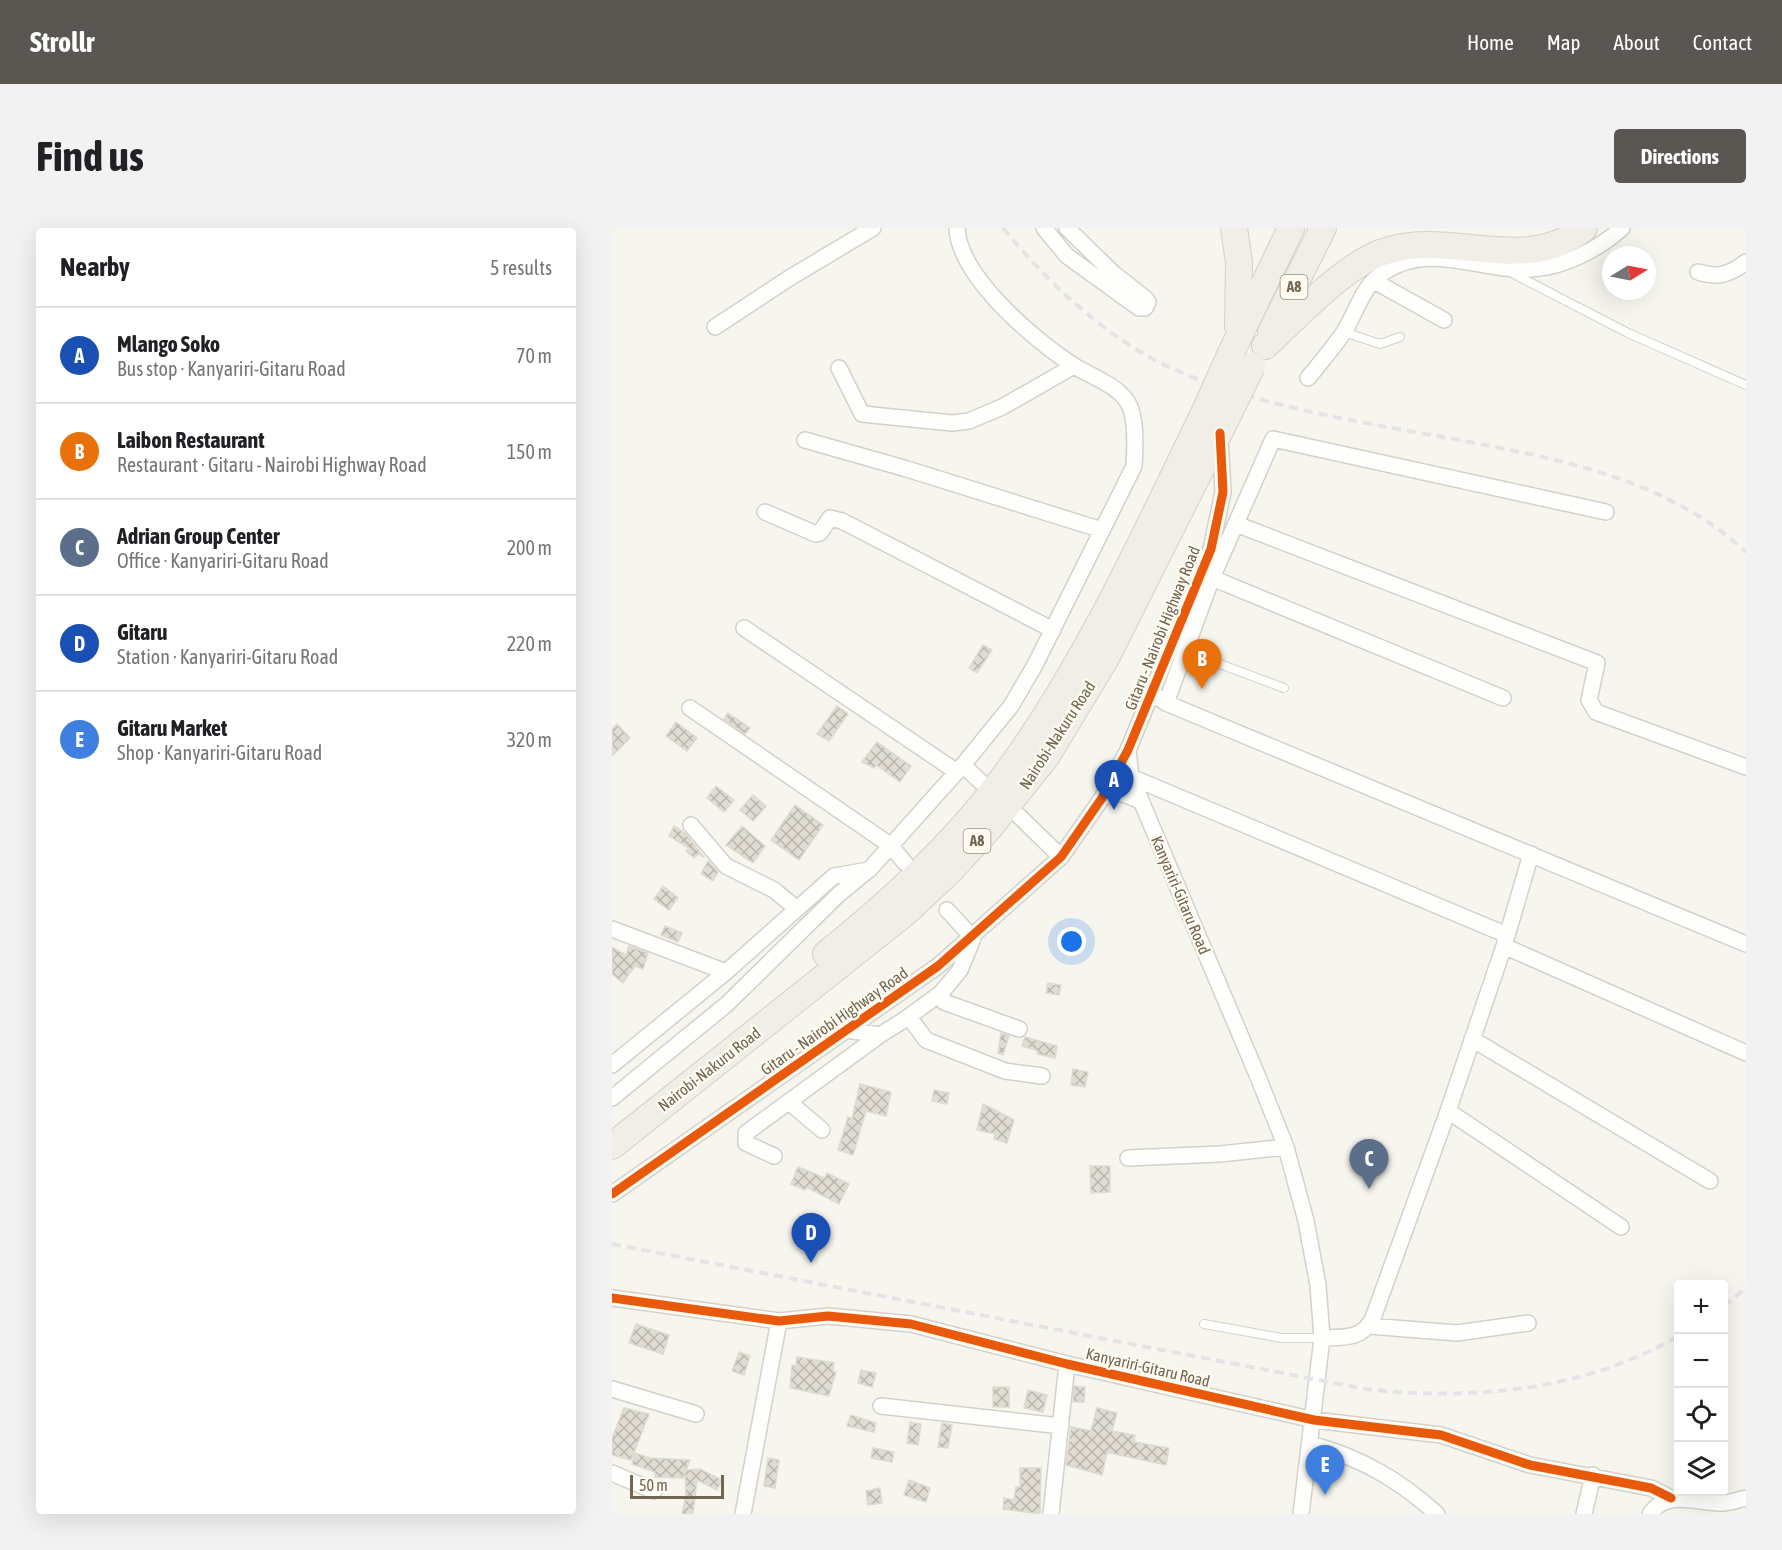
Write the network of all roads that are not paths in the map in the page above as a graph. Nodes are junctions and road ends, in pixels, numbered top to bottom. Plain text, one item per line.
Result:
1 (873, 228) edge
2 (957, 228) edge
3 (1044, 228) edge
4 (1067, 228) edge
5 (1234, 228) edge
6 (1291, 228) edge
7 (1323, 228) edge
8 (1584, 228) edge
9 (1622, 228) edge
10 (1746, 262) edge
11 (1500, 267) junction
12 (1698, 272) dead end
13 (1374, 281) junction
14 (1444, 320) dead end
15 (715, 327) dead end
16 (1344, 332) junction
17 (1400, 337) dead end
18 (1246, 351) junction
19 (1074, 366) junction
20 (839, 368) dead end
21 (1308, 378) dead end
22 (1746, 385) edge
23 (1218, 420) junction
24 (805, 440) dead end
25 (765, 512) dead end
26 (1606, 512) dead end
27 (1236, 524) junction
28 (1102, 530) junction
29 (1212, 579) junction
30 (744, 628) dead end
31 (1053, 630) junction
32 (1185, 651) junction
33 (1284, 688) dead end
34 (1151, 693) junction
35 (1503, 698) dead end
36 (1166, 703) junction
37 (690, 708) dead end
38 (1128, 750) junction
39 (1746, 767) edge
40 (960, 769) junction
41 (1131, 777) junction
42 (983, 784) dead end
43 (1102, 798) junction
44 (1141, 802) junction
45 (1019, 816) dead end
46 (691, 825) dead end
47 (890, 845) junction
48 (1531, 854) junction
49 (1061, 857) junction
50 (905, 863) dead end
51 (869, 870) junction
52 (797, 909) junction
53 (947, 910) dead end
54 (612, 929) edge
55 (973, 938) junction
56 (1505, 941) junction
57 (1746, 944) edge
58 (726, 972) junction
59 (941, 993) junction
60 (909, 1017) junction
61 (1019, 1029) dead end
62 (847, 1030) junction
63 (880, 1035) junction
64 (1472, 1039) junction
65 (1746, 1053) edge
66 (612, 1065) edge
67 (1042, 1076) dead end
68 (612, 1098) edge
69 (789, 1102) junction
70 (1448, 1111) junction
71 (612, 1124) edge
72 (822, 1130) dead end
73 (612, 1146) edge
74 (1286, 1147) junction
75 (774, 1156) dead end
76 (1128, 1158) dead end
77 (1710, 1181) dead end
78 (612, 1194) edge
79 (1621, 1227) dead end
80 (612, 1298) edge
81 (778, 1321) junction
82 (1528, 1323) dead end
83 (1204, 1324) dead end
84 (1369, 1326) junction
85 (1322, 1338) junction
86 (1067, 1364) junction
87 (612, 1389) edge
88 (881, 1406) dead end
89 (696, 1414) dead end
90 (1314, 1420) junction
91 (1061, 1426) junction
92 (1311, 1444) junction
93 (612, 1473) edge
94 (1593, 1475) junction
95 (654, 1491) dead end
96 (1671, 1498) junction
97 (1744, 1500) edge
98 (1433, 1512) edge
99 (743, 1514) edge
100 (1051, 1514) edge
101 (1301, 1514) edge
102 (1584, 1514) edge
103 (1650, 1514) edge

1 - 15 street
2 - 19 street
3 - 4 street
5 - 18 highway
6 - 18 highway, Nairobi-Nakuru Road / A8
7 - 18 highway, Nairobi-Nakuru Road / A8
8 - 18 highway
9 - 11 street
10 - 12 street
11 - 13 street
11 - 22 lane
13 - 14 street
13 - 16 street
16 - 17 lane
16 - 21 street
18 - 23 highway, Nairobi-Nakuru Road / A8, bridge
19 - 20 street
19 - 28 street
23 - 34 street, Gitaru - Nairobi Highway Road
23 - 71 highway, Nairobi-Nakuru Road / A8
23 - 73 highway, Nairobi-Nakuru Road / A8
24 - 28 street
25 - 31 street
26 - 27 street
27 - 29 street
27 - 39 street
28 - 31 street
29 - 32 street
29 - 35 street
30 - 40 street
31 - 40 street
32 - 33 lane
32 - 36 street
34 - 36 street
34 - 38 street, Gitaru - Nairobi Highway Road
36 - 48 street
37 - 47 street
38 - 41 street, Kanyariri-Gitaru Road
38 - 43 street, Gitaru - Nairobi Highway Road
40 - 42 street
40 - 47 street
41 - 44 street, Kanyariri-Gitaru Road
41 - 56 street
43 - 44 street
43 - 49 street, Gitaru - Nairobi Highway Road
44 - 74 street, Kanyariri-Gitaru Road
45 - 49 street
46 - 52 street
47 - 50 street
47 - 51 street
48 - 56 street
48 - 57 street
49 - 55 street, Gitaru - Nairobi Highway Road
51 - 52 street
51 - 68 street
52 - 58 street
53 - 55 street
54 - 58 street
55 - 59 street
55 - 62 street, Gitaru - Nairobi Highway Road
56 - 64 street
56 - 65 street
58 - 66 street
59 - 60 street
59 - 61 street
60 - 63 street
60 - 67 street
62 - 63 street
62 - 78 street, Gitaru - Nairobi Highway Road
63 - 69 street
64 - 70 street
64 - 77 street
69 - 72 street
69 - 75 street
70 - 79 street
70 - 84 street
74 - 76 street
74 - 85 street, Kanyariri-Gitaru Road
80 - 81 street, Kanyariri-Gitaru Road
81 - 86 street, Kanyariri-Gitaru Road
81 - 99 street
82 - 84 street
83 - 85 lane
84 - 85 street
85 - 90 street, Kanyariri-Gitaru Road
86 - 90 street, Kanyariri-Gitaru Road
86 - 91 street
87 - 89 street
88 - 91 street
90 - 92 street, Kanyariri-Gitaru Road
90 - 94 street, Kanyariri-Gitaru Road
91 - 100 street
92 - 98 street
92 - 101 street, Kanyariri-Gitaru Road
93 - 95 street
94 - 96 street, Kanyariri-Gitaru Road
94 - 102 street
96 - 97 street, Kanyariri-Gitaru Road
96 - 103 street

